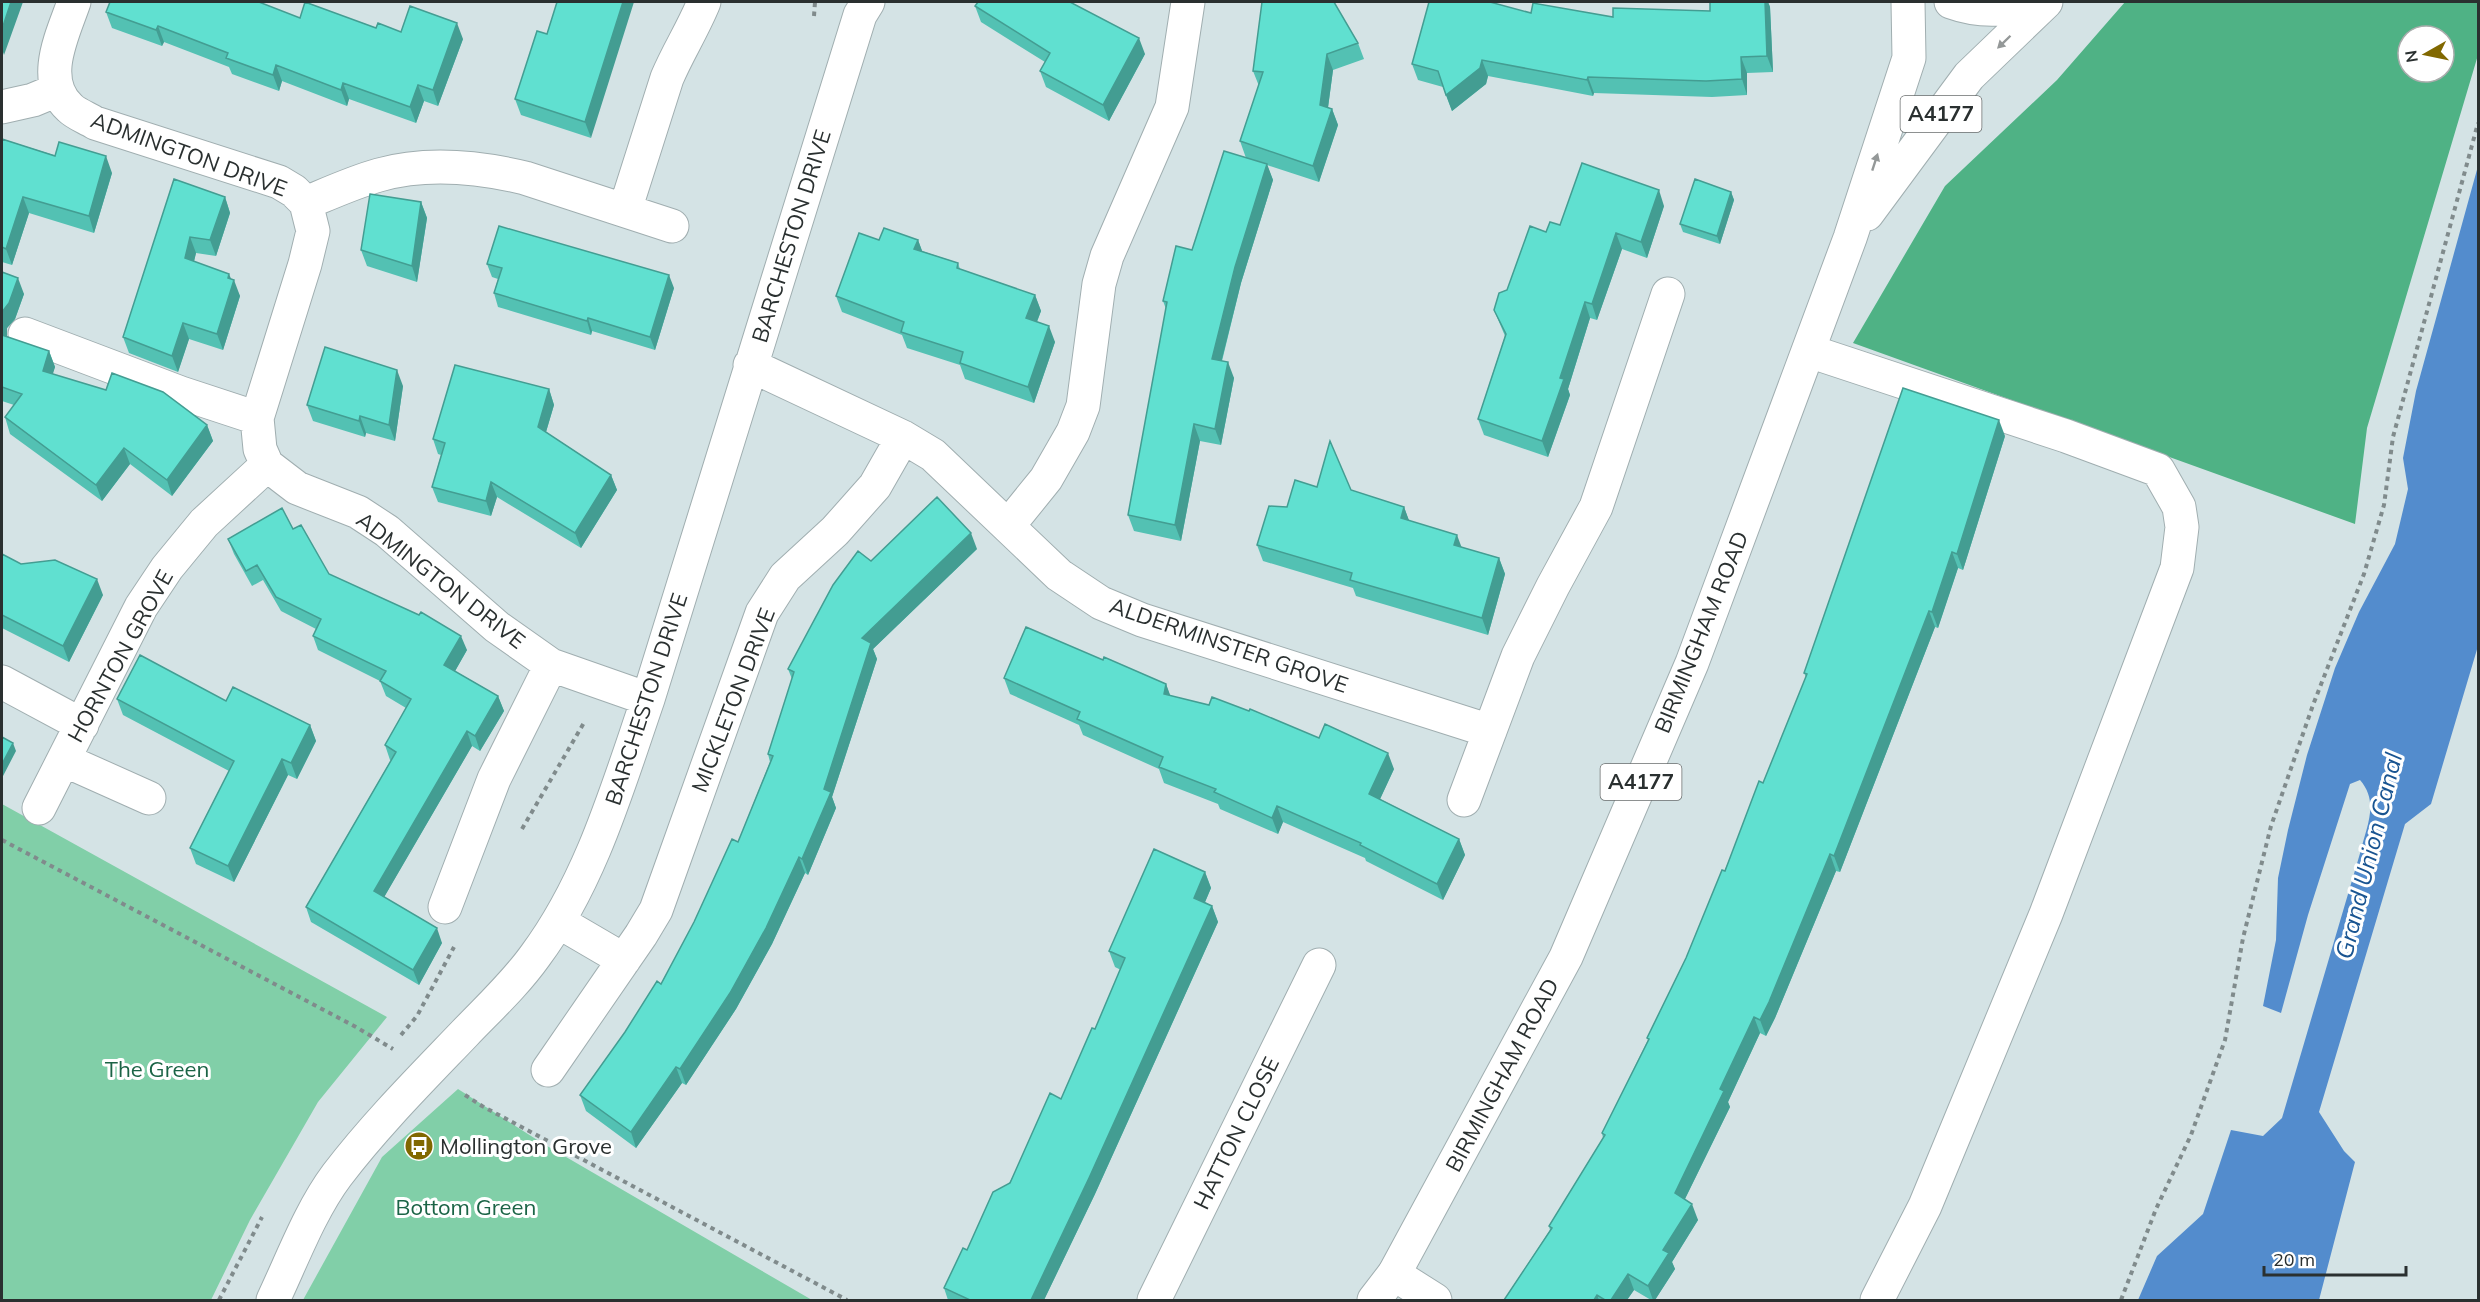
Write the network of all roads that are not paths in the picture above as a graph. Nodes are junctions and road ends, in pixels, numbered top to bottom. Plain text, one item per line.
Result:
1 (74, 2) edge
2 (704, 2) edge
3 (1188, 2) edge
4 (1908, 2) edge
5 (1951, 2) edge
6 (2045, 2) edge
7 (863, 6) edge
8 (57, 90) junction
9 (2, 107) edge
10 (306, 203) junction
11 (625, 210) junction
12 (672, 226) dead end
13 (1850, 238) junction
14 (1668, 294) dead end
15 (25, 334) dead end
16 (1809, 351) junction
17 (750, 365) junction
18 (257, 418) junction
19 (903, 436) junction
20 (267, 465) junction
21 (1008, 526) junction
22 (551, 665) junction
23 (2, 682) edge
24 (648, 699) junction
25 (82, 725) junction
26 (1490, 731) junction
27 (64, 760) junction
28 (149, 798) dead end
29 (1464, 800) dead end
30 (39, 808) dead end
31 (445, 907) dead end
32 (559, 922) junction
33 (624, 960) junction
34 (1319, 965) dead end
35 (548, 1070) dead end
36 (1394, 1274) junction
37 (273, 1300) edge
38 (1154, 1300) edge
39 (1374, 1300) edge
40 (1435, 1300) edge
41 (1877, 1300) edge

1 - 8 main road
2 - 11 main road
3 - 21 main road
13 -> 4 main road, BIRMINGHAM ROAD / A4177
5 - 6 main road, BIRMINGHAM ROAD / A4177
6 -> 13 main road, BIRMINGHAM ROAD / A4177
7 - 17 main road, BARCHESTON DRIVE
8 - 9 main road
8 - 10 main road, ADMINGTON DRIVE
10 - 11 main road
10 - 18 main road, ADMINGTON DRIVE
11 - 12 main road
13 - 16 main road, BIRMINGHAM ROAD / A4177
14 - 26 main road
15 - 18 main road
16 - 36 main road, BIRMINGHAM ROAD / A4177
16 - 41 main road
17 - 19 main road, ALDERMINSTER GROVE
17 - 24 main road, BARCHESTON DRIVE
18 - 20 main road, ADMINGTON DRIVE
19 - 21 main road, ALDERMINSTER GROVE
19 - 33 main road, MICKLETON DRIVE
20 - 22 main road, ADMINGTON DRIVE
20 - 25 main road, HORNTON GROVE
21 - 26 main road, ALDERMINSTER GROVE
22 - 24 main road, ADMINGTON DRIVE
22 - 31 main road
23 - 25 main road
24 - 32 main road, BARCHESTON DRIVE
25 - 27 main road, HORNTON GROVE
26 - 29 main road
27 - 28 main road
27 - 30 main road, HORNTON GROVE
32 - 33 main road
32 - 37 main road, BARCHESTON DRIVE
33 - 35 main road, MICKLETON DRIVE
34 - 38 main road, HATTON CLOSE
36 - 39 main road, BIRMINGHAM ROAD / A4177
36 - 40 main road

